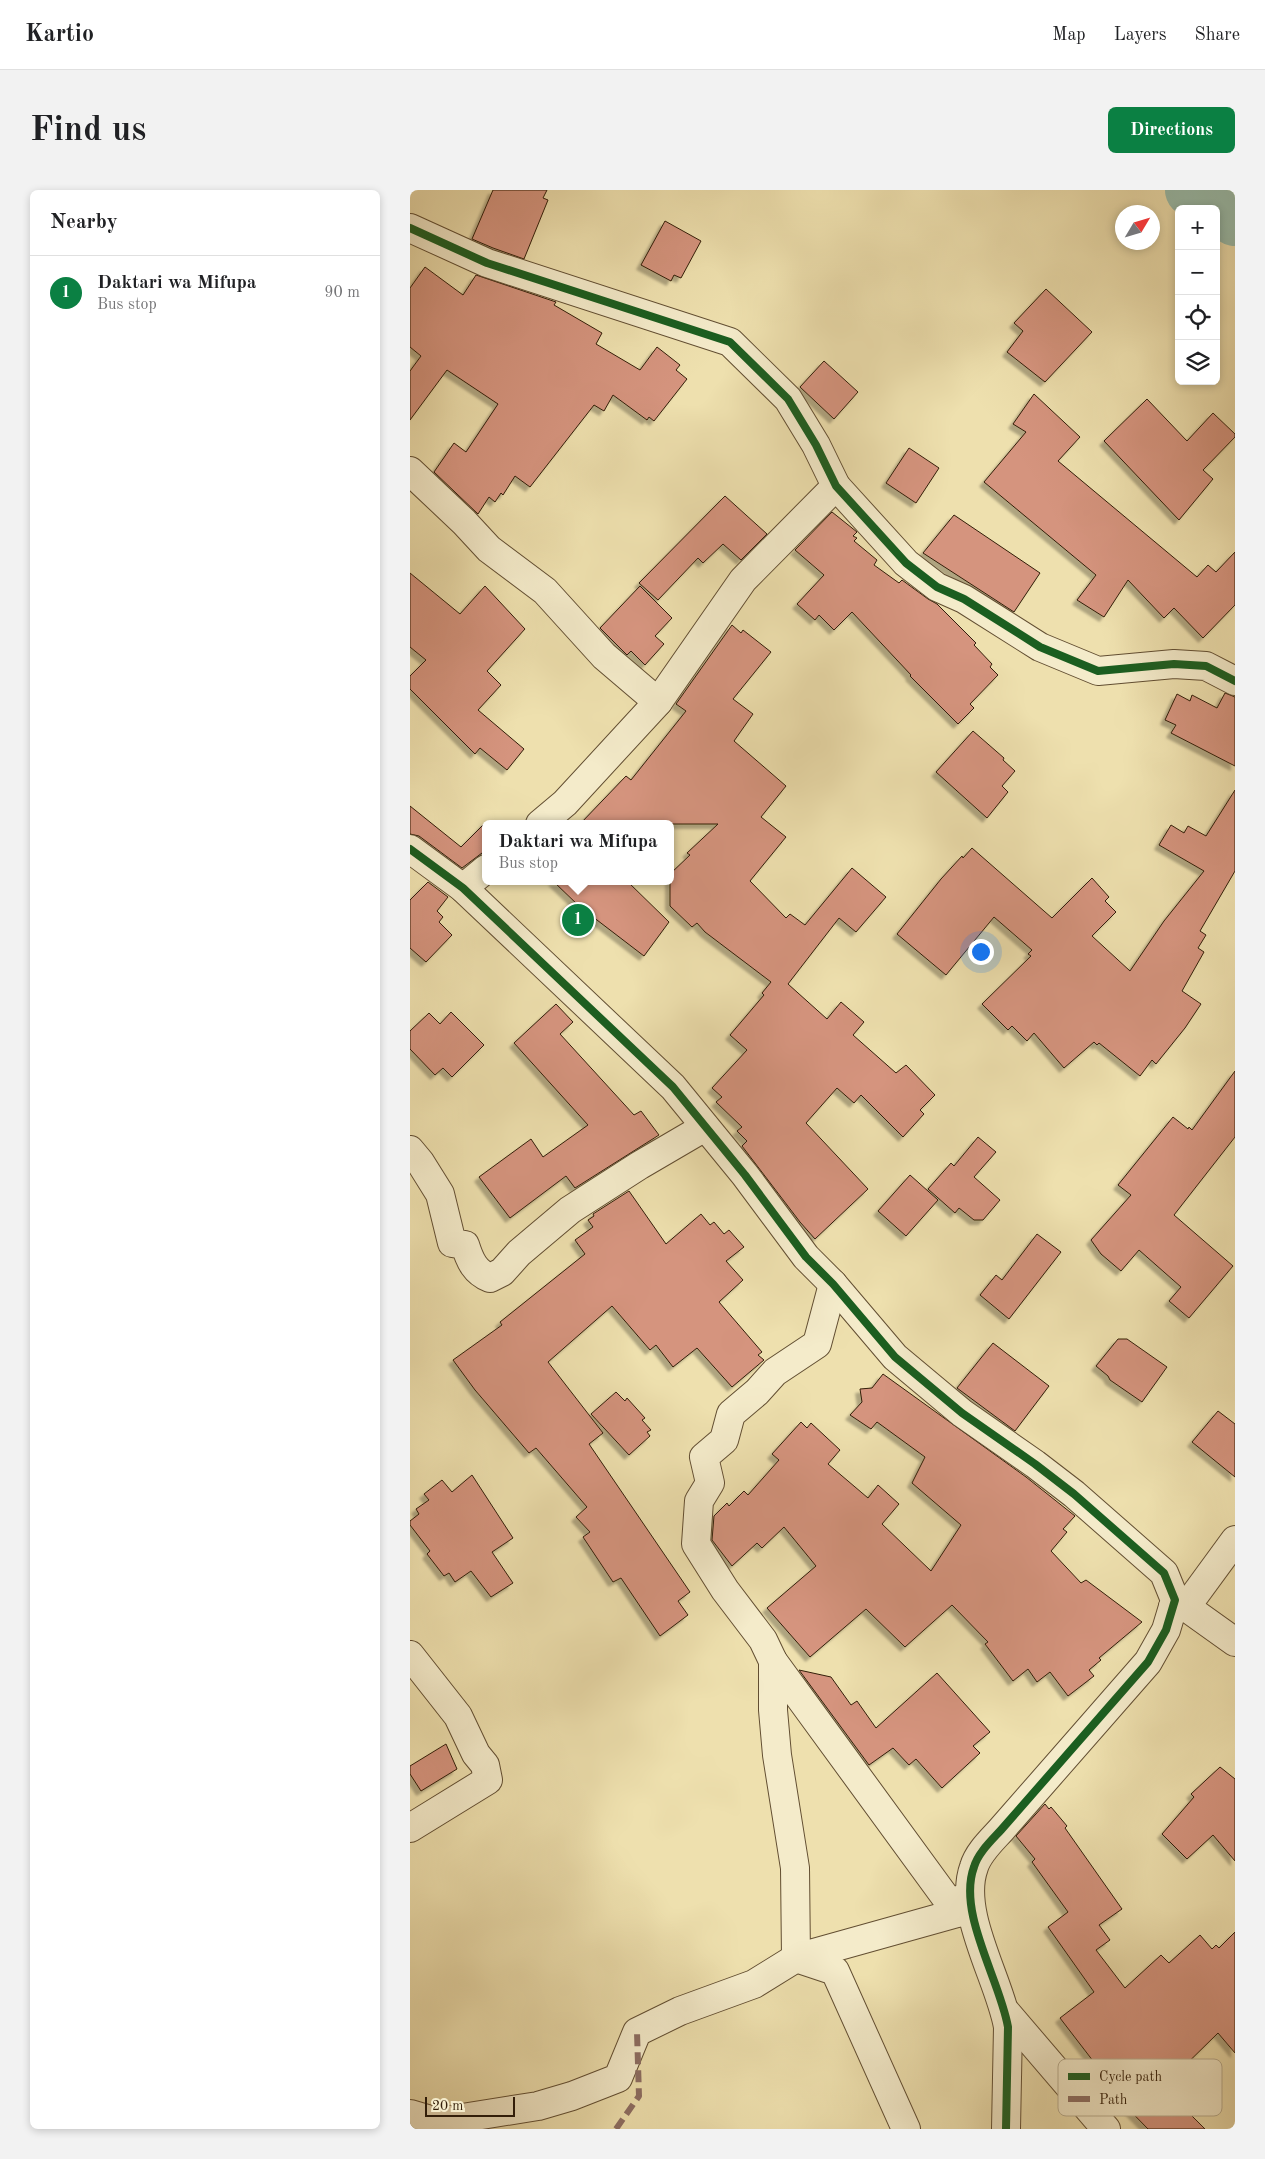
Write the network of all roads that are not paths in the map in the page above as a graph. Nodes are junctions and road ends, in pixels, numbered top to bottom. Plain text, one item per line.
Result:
1 (410, 228) edge
2 (410, 470) edge
3 (836, 486) junction
4 (1235, 681) edge
5 (658, 702) junction
6 (545, 820) edge
7 (410, 849) edge
8 (482, 873) edge
9 (463, 888) junction
10 (705, 1127) junction
11 (410, 1150) edge
12 (833, 1284) junction
13 (1235, 1540) edge
14 (1180, 1607) junction
15 (1235, 1642) edge
16 (410, 1655) edge
17 (773, 1661) junction
18 (410, 1828) edge
19 (974, 1867) junction
20 (957, 1912) junction
21 (796, 1958) junction
22 (1005, 2011) junction
23 (1058, 2073) edge
24 (410, 2114) edge
25 (1095, 2116) edge
26 (443, 2126) edge
27 (906, 2129) edge
28 (1006, 2129) edge
29 (1106, 2129) edge

1 - 3 street
2 - 5 street
3 - 4 street
3 - 5 street
5 - 6 street
7 - 9 street
8 - 9 street
9 - 10 street
10 - 11 street
10 - 12 street
12 - 14 street
12 - 17 street
13 - 14 street
14 - 15 street
14 - 19 street
16 - 18 street
17 - 20 street
17 - 21 street
19 - 20 street
19 - 22 street
20 - 21 street
21 - 26 street
21 - 27 street
22 - 23 street
22 - 28 street
24 - 26 street
25 - 29 street

